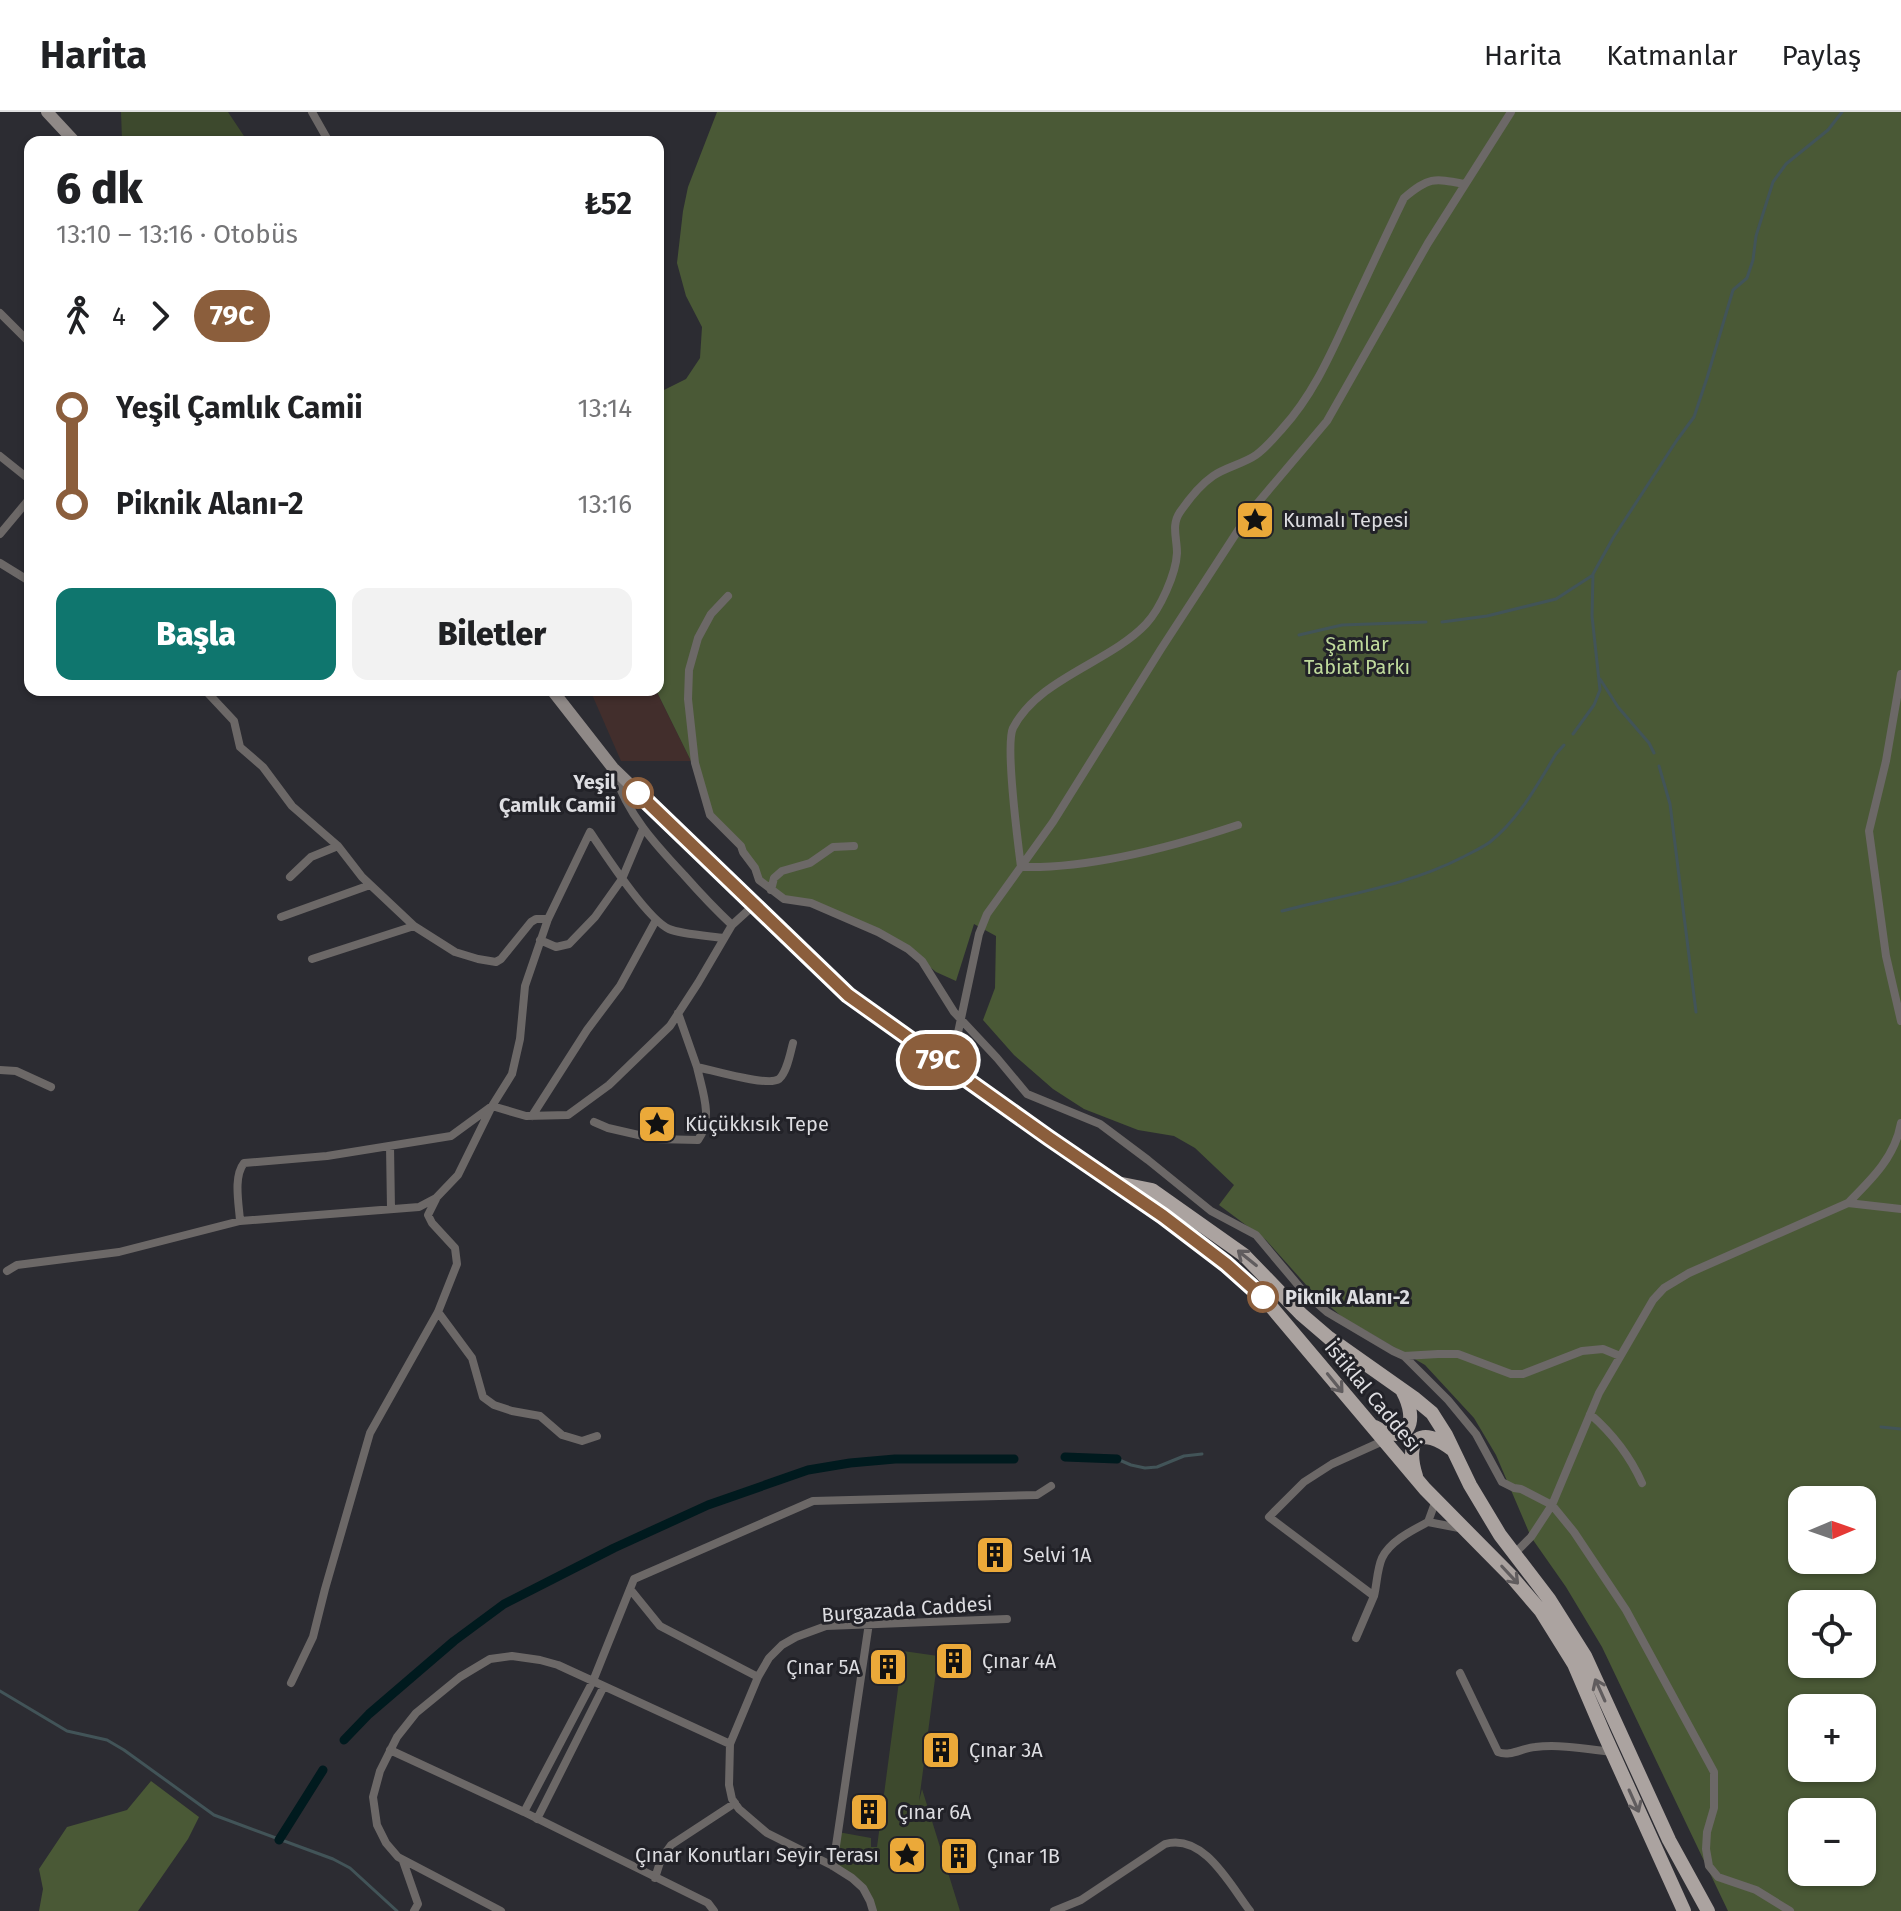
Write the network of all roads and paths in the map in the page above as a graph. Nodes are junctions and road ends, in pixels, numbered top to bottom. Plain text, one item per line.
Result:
1 (47, 112) edge
2 (312, 112) edge
3 (1511, 112) edge
4 (69, 136) edge
5 (326, 136) edge
6 (1465, 184) junction
7 (0, 313) edge
8 (24, 337) edge
9 (0, 456) edge
10 (24, 475) edge
11 (24, 505) edge
12 (0, 534) edge
13 (0, 563) edge
14 (24, 578) edge
15 (728, 596) dead end
16 (1901, 674) edge
17 (211, 696) edge
18 (557, 696) edge
19 (613, 768) junction
20 (1238, 825) dead end
21 (643, 829) junction
22 (338, 846) junction
23 (854, 846) dead end
24 (1021, 867) junction
25 (290, 877) dead end
26 (622, 879) junction
27 (370, 885) junction
28 (771, 890) junction
29 (754, 905) junction
30 (281, 917) dead end
31 (548, 919) junction
32 (656, 920) junction
33 (732, 925) junction
34 (414, 926) junction
35 (724, 938) junction
36 (540, 940) junction
37 (312, 959) dead end
38 (678, 1013) junction
39 (961, 1019) junction
40 (1901, 1021) edge
41 (793, 1043) dead end
42 (947, 1066) junction
43 (697, 1067) junction
44 (0, 1070) edge
45 (51, 1087) dead end
46 (492, 1106) junction
47 (532, 1116) junction
48 (594, 1122) dead end
49 (1901, 1123) edge
50 (390, 1146) junction
51 (1112, 1182) junction
52 (436, 1198) junction
53 (1848, 1203) junction
54 (391, 1209) junction
55 (1901, 1209) edge
56 (240, 1221) junction
57 (7, 1271) dead end
58 (438, 1312) junction
59 (1404, 1356) junction
60 (1620, 1356) junction
61 (1403, 1391) junction
62 (1590, 1414) junction
63 (1368, 1423) junction
64 (597, 1436) dead end
65 (1383, 1441) junction
66 (1453, 1451) junction
67 (1417, 1479) junction
68 (1642, 1483) dead end
69 (1051, 1486) dead end
70 (1436, 1500) junction
71 (1552, 1505) junction
72 (1428, 1522) junction
73 (1464, 1528) junction
74 (1514, 1554) junction
75 (630, 1589) junction
76 (1374, 1596) junction
77 (1007, 1619) dead end
78 (869, 1623) junction
79 (1356, 1638) dead end
80 (1460, 1673) dead end
81 (758, 1677) junction
82 (593, 1681) junction
83 (291, 1683) dead end
84 (604, 1686) junction
85 (730, 1744) junction
86 (390, 1750) junction
87 (1612, 1752) junction
88 (735, 1803) junction
89 (524, 1812) junction
90 (537, 1819) junction
91 (403, 1861) junction
92 (833, 1866) junction
93 (655, 1878) junction
94 (414, 1911) edge
95 (501, 1911) edge
96 (714, 1911) edge
97 (873, 1911) edge
98 (1054, 1911) edge
99 (1250, 1911) edge
100 (1684, 1911) edge
101 (1708, 1911) edge
102 (1790, 1911) edge

1 - 4 main road
2 - 5 street
3 - 6 street
6 - 24 street
6 - 24 street
7 - 8 street
9 - 10 street
11 - 12 street
13 - 14 street
15 - 28 street
16 - 40 street
17 - 22 street
18 - 19 main road, İstiklal Caddesi
19 - 21 street
19 - 29 main road, İstiklal Caddesi
20 - 24 street
21 - 26 street
21 - 33 street
22 - 25 street
22 - 27 street
23 - 28 street
24 - 39 street
26 - 31 street
26 - 32 street
26 - 36 street
27 - 30 street
27 - 34 street
28 - 39 street
29 - 33 street
29 - 42 main road, İstiklal Caddesi
31 - 34 street
31 - 36 street
32 - 35 street
32 - 47 street
33 - 35 street
34 - 37 street
35 - 38 street
36 - 46 street
38 - 43 street
38 - 47 street
39 - 42 street
39 - 59 street
41 - 43 street
42 - 51 main road, İstiklal Caddesi
43 - 48 street
44 - 45 street
46 - 47 street
46 - 50 street
46 - 52 street
49 - 53 street
50 - 54 street
50 - 56 street
61 -> 51 main road, İstiklal Caddesi
51 -> 63 main road, İstiklal Caddesi
52 - 54 street
52 - 58 street
53 - 55 street
53 - 60 street
54 - 56 street
56 - 57 street
58 - 64 street
58 - 83 street
59 - 60 street
59 - 71 street
60 - 62 street
61 - 63 main road
61 - 66 main road, İstiklal Caddesi
62 - 68 street
62 - 71 street
63 - 65 main road, İstiklal Caddesi
65 - 67 main road, İstiklal Caddesi
65 - 76 street
66 - 67 main road
66 - 74 main road, İstiklal Caddesi
67 - 70 main road, İstiklal Caddesi
69 - 75 street
70 - 72 street
70 - 73 main road, İstiklal Caddesi
71 - 74 street
71 - 102 street
72 - 73 street
72 - 76 street
73 -> 87 main road, İstiklal Caddesi
101 -> 74 main road, İstiklal Caddesi
75 - 81 street
75 - 82 street
76 - 79 street
77 - 78 street, Burgazada Caddesi
78 - 81 street, Burgazada Caddesi
78 - 92 street
80 - 87 street
81 - 85 street, Burgazada Caddesi
82 - 84 street
82 - 86 street
82 - 89 street
84 - 85 street
84 - 90 street
85 - 88 street, Burgazada Caddesi
86 - 89 street
86 - 91 street
87 -> 100 main road, İstiklal Caddesi
88 - 92 street
88 - 93 street
89 - 90 street
90 - 93 street
91 - 94 street
91 - 95 street
92 - 97 street
93 - 96 street
98 - 99 street

